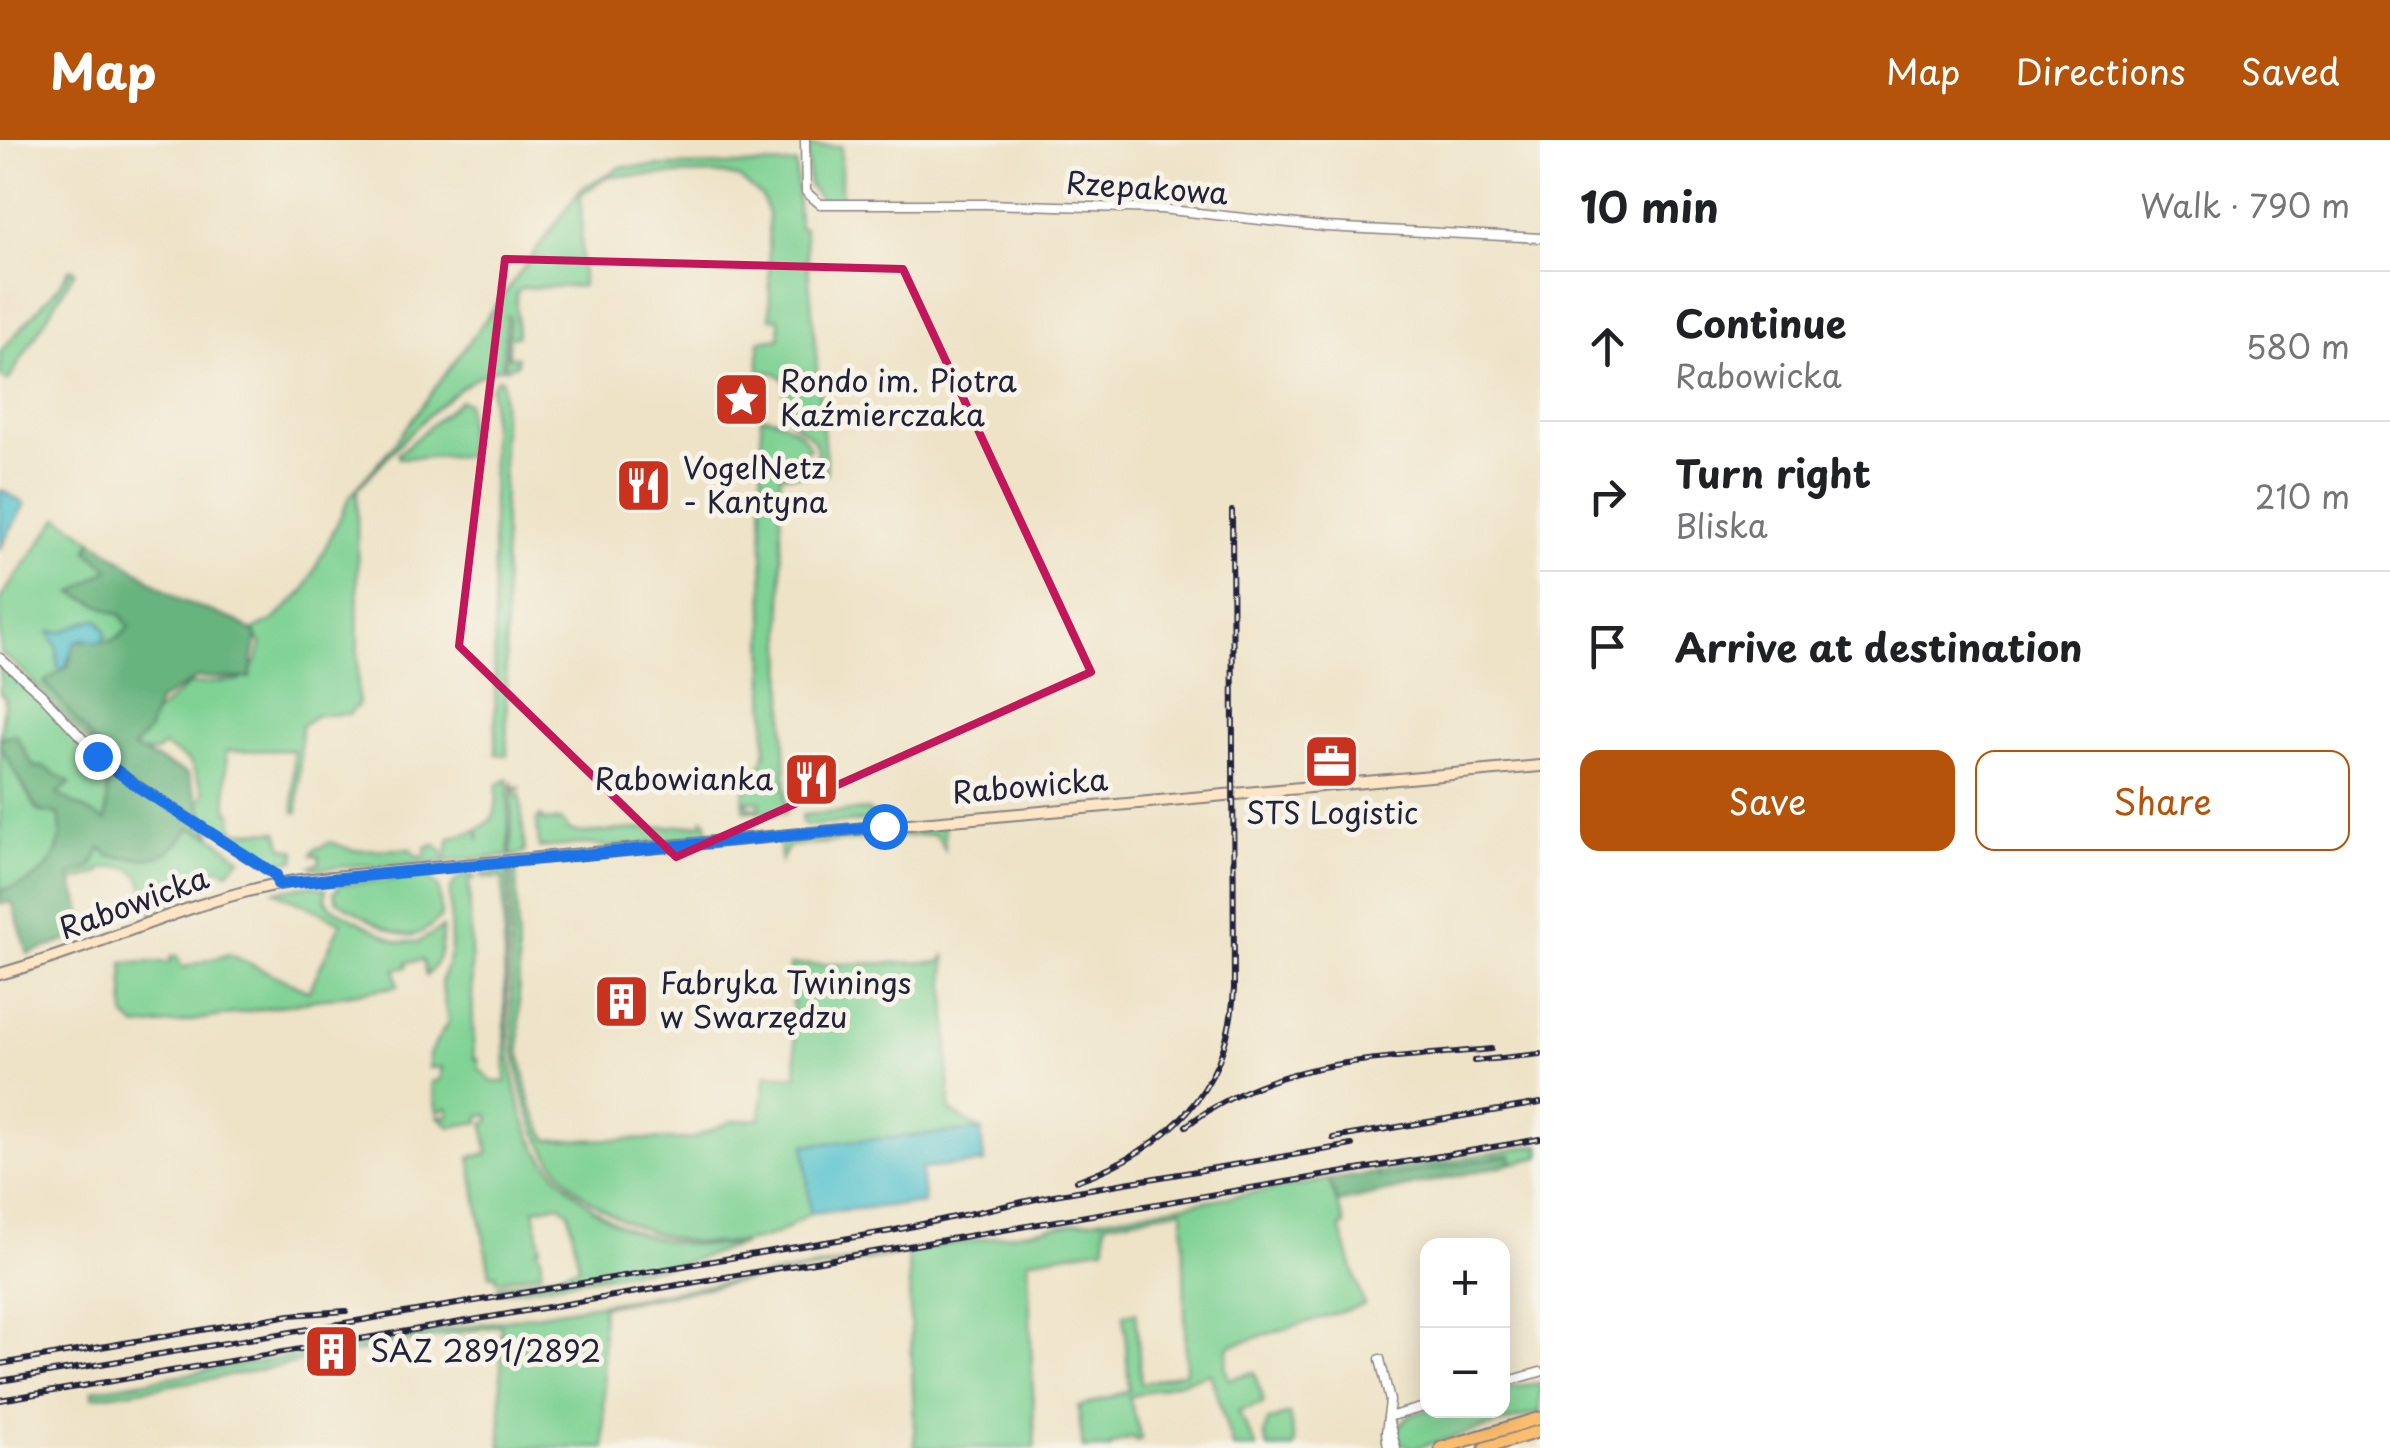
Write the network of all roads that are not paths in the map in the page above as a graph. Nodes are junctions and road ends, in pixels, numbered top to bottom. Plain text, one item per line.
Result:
1 (805, 140) edge
2 (1540, 238) edge
3 (0, 658) edge
4 (1540, 766) edge
5 (278, 884) junction
6 (0, 974) edge
7 (1380, 1359) dead end
8 (1540, 1372) edge
9 (1510, 1381) edge
10 (1420, 1408) edge
11 (1388, 1418) junction
12 (1540, 1418) edge
13 (1540, 1431) edge
14 (1392, 1447) edge
15 (1441, 1448) edge
16 (1485, 1448) edge

1 - 2 street, Rzepakowa
3 - 5 street
4 - 5 street, Rabowicka
5 - 6 street, Rabowicka
7 - 11 street
8 - 9 street
10 - 11 street
11 - 14 street
12 - 15 main road
13 - 16 main road

